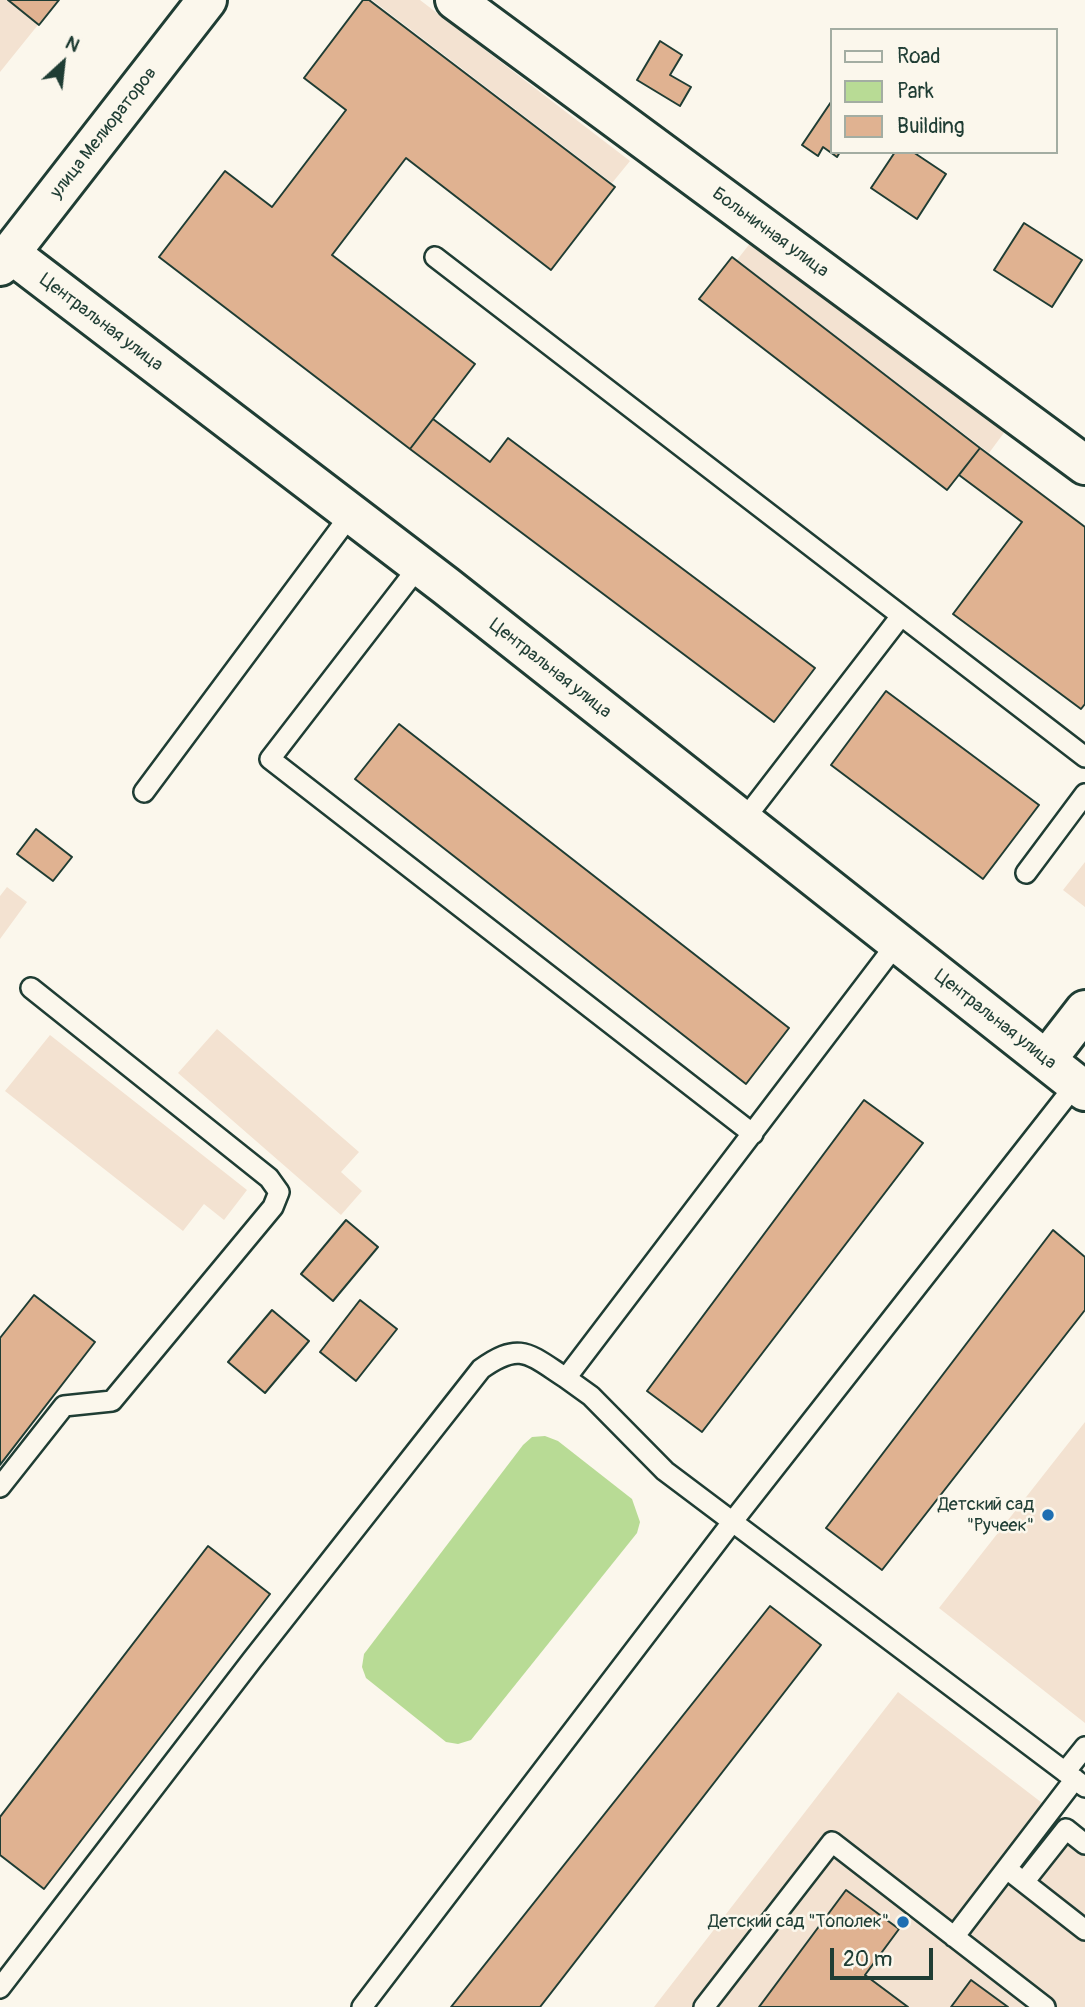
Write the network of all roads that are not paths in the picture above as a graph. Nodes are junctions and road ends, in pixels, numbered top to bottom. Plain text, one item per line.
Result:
1 (207, 0) edge
2 (455, 0) edge
3 (435, 257) dead end
4 (5, 260) edge
5 (1085, 465) edge
6 (351, 514) junction
7 (419, 566) junction
8 (901, 615) junction
9 (1085, 757) edge
10 (144, 792) dead end
11 (1085, 794) edge
12 (743, 821) junction
13 (1026, 873) dead end
14 (897, 943) junction
15 (31, 988) dead end
16 (1085, 1010) edge
17 (1047, 1059) junction
18 (1081, 1088) edge
19 (753, 1134) junction
20 (566, 1378) junction
21 (0, 1487) edge
22 (733, 1521) junction
23 (1085, 1747) edge
24 (1075, 1779) edge
25 (1085, 1844) edge
26 (1007, 1869) junction
27 (1024, 1882) junction
28 (1085, 1930) edge
29 (954, 1937) junction
30 (0, 1988) edge
31 (362, 2007) edge
32 (704, 2007) edge
33 (1045, 2007) edge

1 - 4 street, улица Мелиораторов
2 - 5 street, Больничная улица
3 - 8 lane
4 - 6 street, Центральная улица
6 - 7 street, Центральная улица
6 - 10 lane
7 - 12 street, Центральная улица
7 - 19 lane
8 - 9 lane
8 - 12 lane
11 - 13 lane
12 - 14 street, Центральная улица
14 - 17 street, Центральная улица
14 - 19 lane
15 - 21 lane
16 - 17 street
17 - 18 street, Центральная улица
18 - 22 lane
19 - 20 lane
20 - 22 lane
20 - 30 lane
22 - 24 lane
22 - 31 lane
23 - 24 lane
24 - 26 lane
25 - 27 lane
26 - 27 lane
26 - 29 lane
27 - 28 lane
29 - 32 lane
29 - 33 lane

